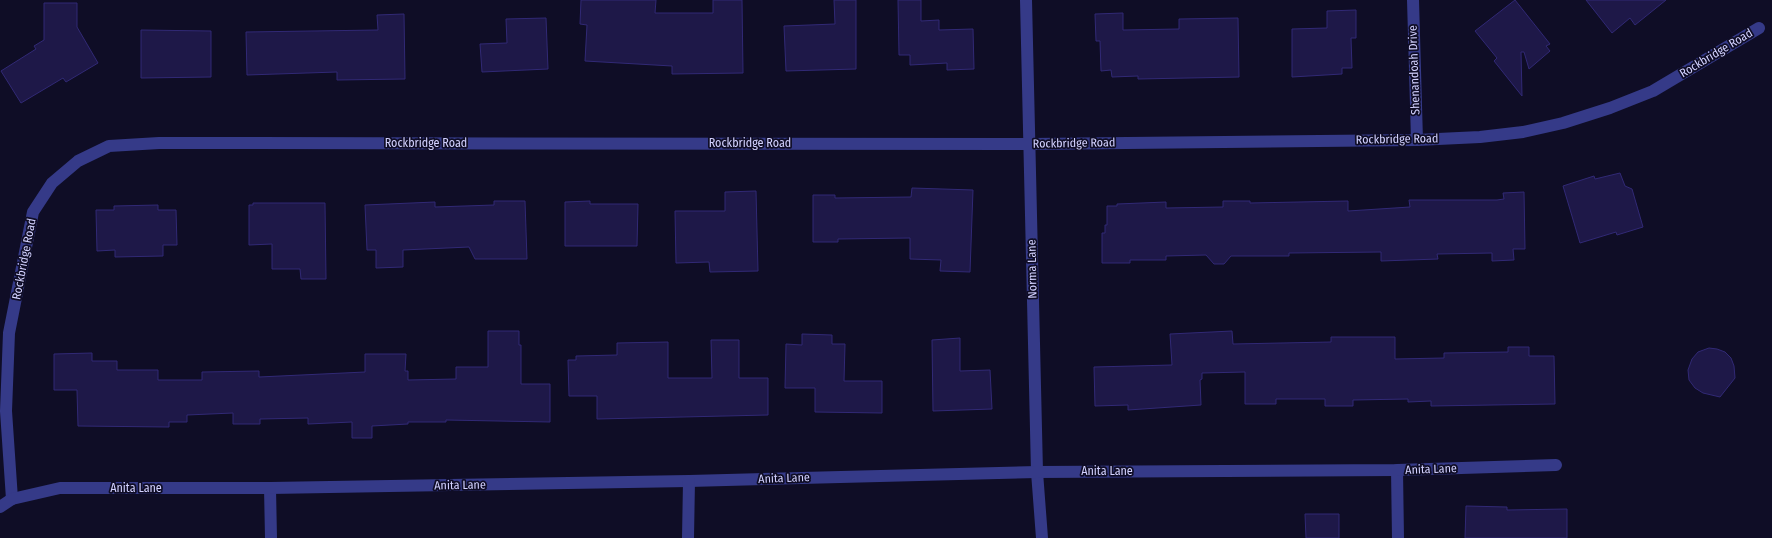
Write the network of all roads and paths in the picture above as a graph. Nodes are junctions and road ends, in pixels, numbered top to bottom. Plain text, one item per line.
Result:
1 (1026, 0) edge
2 (1413, 0) edge
3 (1759, 28) dead end
4 (1417, 140) junction
5 (1030, 144) junction
6 (1556, 465) dead end
7 (1397, 470) junction
8 (1037, 472) junction
9 (689, 481) junction
10 (270, 488) junction
11 (12, 499) junction
12 (0, 507) edge
13 (271, 538) edge
14 (688, 538) edge
15 (1042, 538) edge
16 (1398, 538) edge

1 - 5 street, Norma Lane
2 - 4 street, Shenandoah Drive
3 - 4 street, Rockbridge Road
4 - 5 street, Rockbridge Road
5 - 8 street, Norma Lane
5 - 11 street, Rockbridge Road
6 - 7 street, Anita Lane
7 - 8 street, Anita Lane
7 - 16 street
8 - 9 street, Anita Lane
8 - 15 street, Norma Lane
9 - 10 street, Anita Lane
9 - 14 street
10 - 11 street, Anita Lane
10 - 13 street
11 - 12 street

